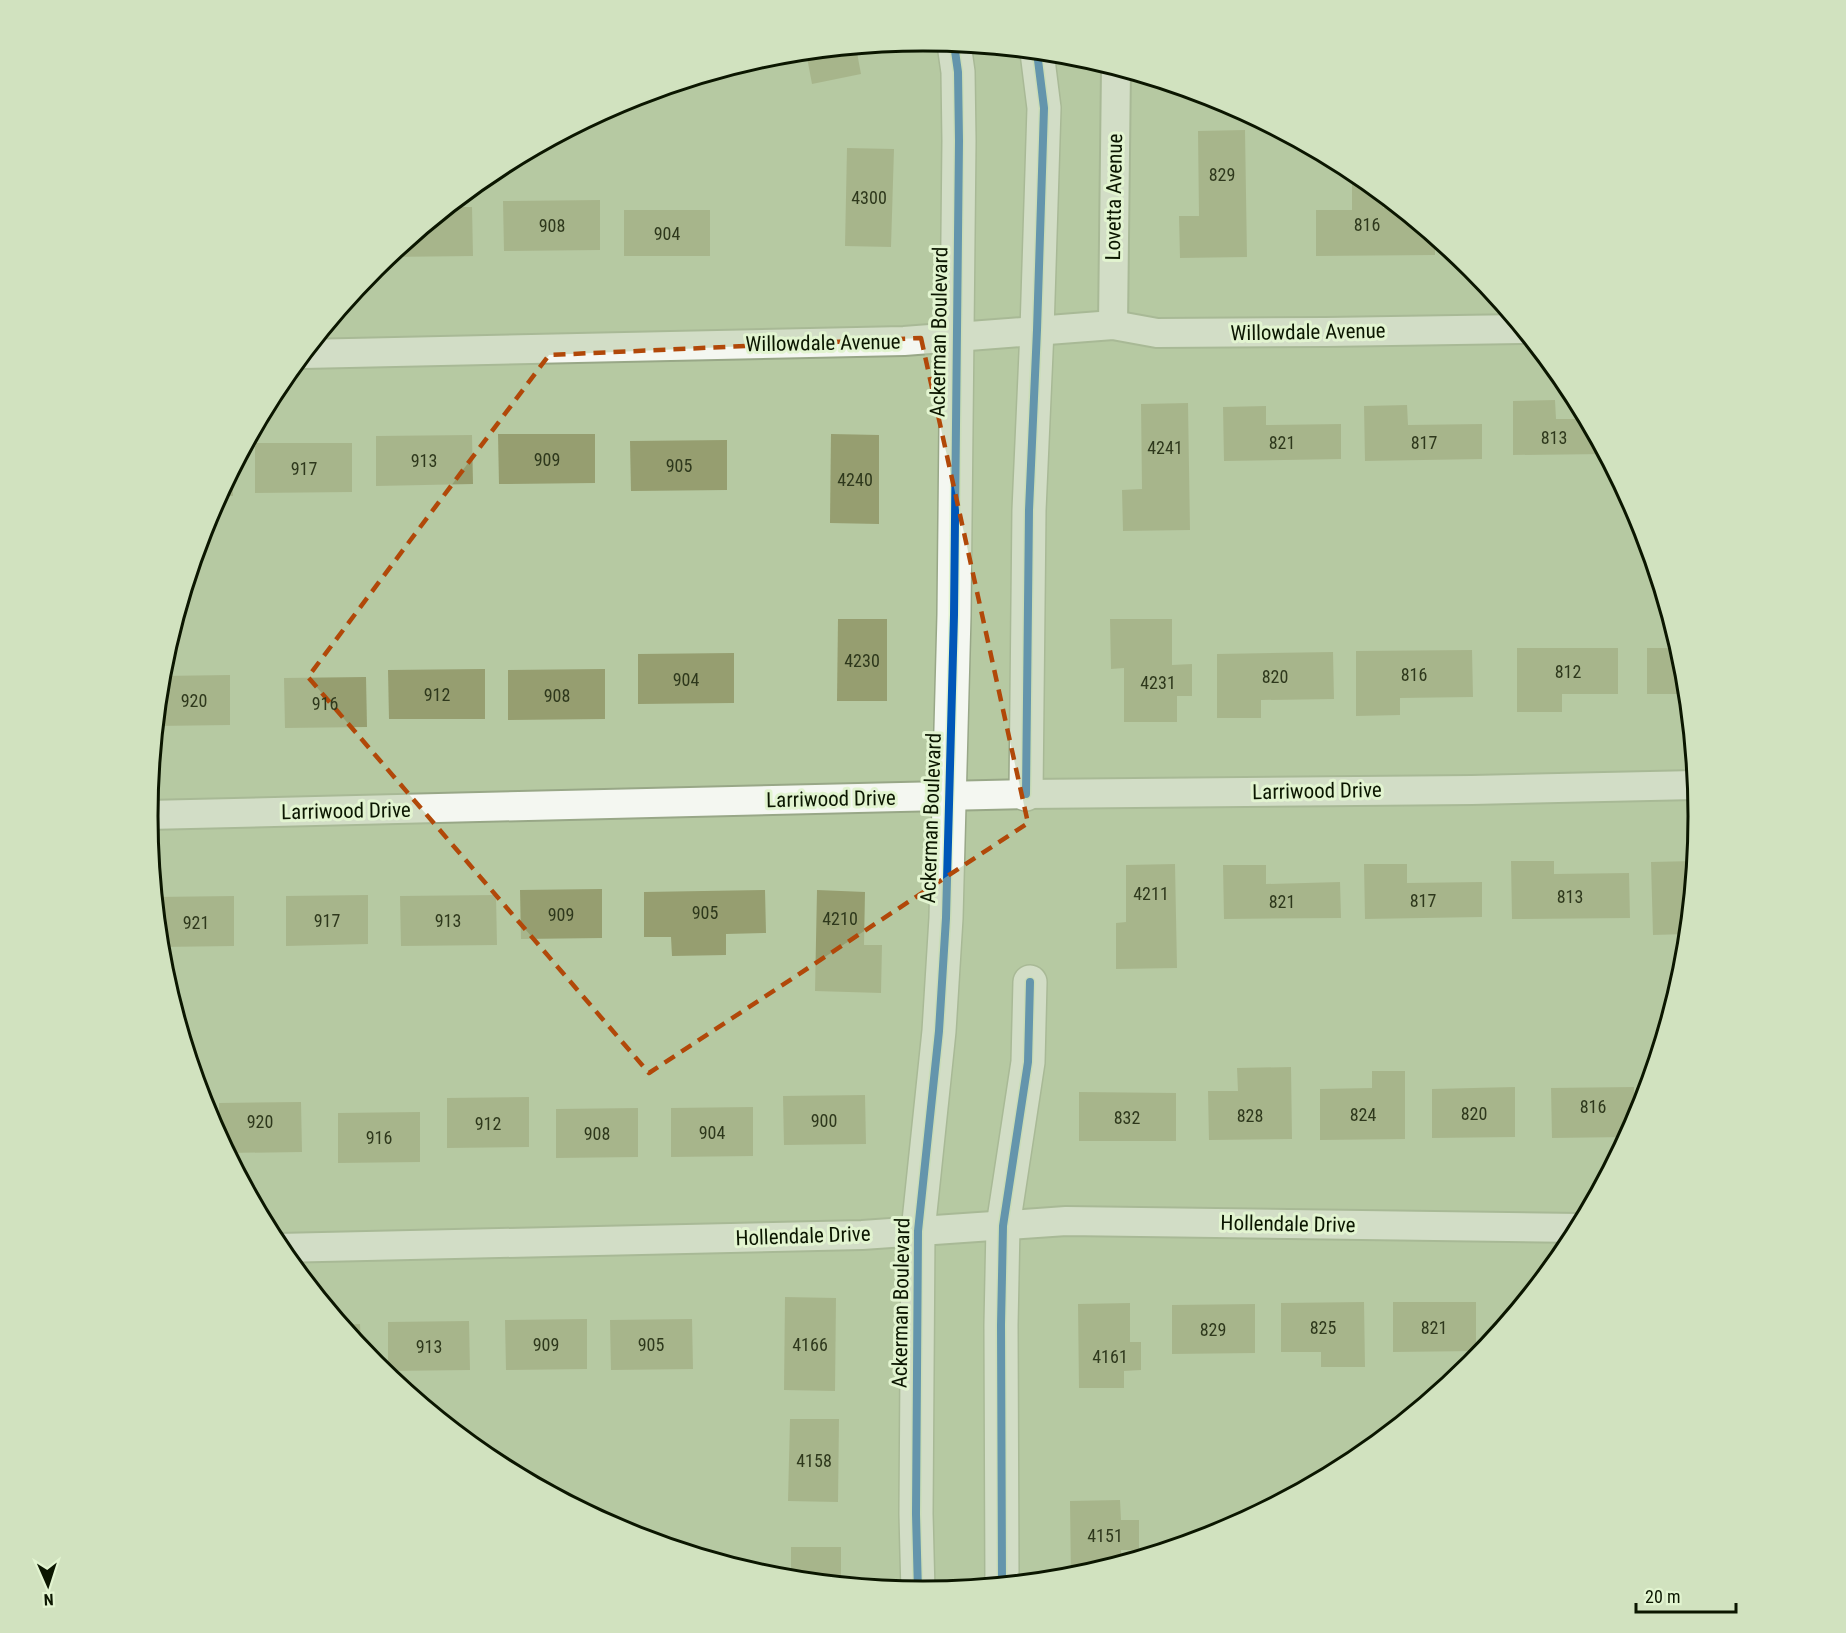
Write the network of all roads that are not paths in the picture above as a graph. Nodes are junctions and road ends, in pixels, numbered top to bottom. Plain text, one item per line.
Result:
1 (955, 52) edge
2 (1038, 60) edge
3 (1116, 76) edge
4 (1113, 325) junction
5 (1512, 328) edge
6 (1037, 330) junction
7 (956, 338) junction
8 (313, 354) edge
9 (1687, 785) edge
10 (1026, 794) junction
11 (950, 797) junction
12 (158, 815) edge
13 (1030, 982) dead end
14 (1003, 1226) junction
15 (1568, 1228) edge
16 (918, 1231) junction
17 (291, 1248) edge
18 (1002, 1577) edge
19 (918, 1582) edge

1 - 7 street, Ackerman Boulevard
2 - 6 street
3 - 4 street, Lovetta Avenue
4 - 5 street, Willowdale Avenue
4 - 6 street, Willowdale Avenue
6 - 7 street, Willowdale Avenue
6 - 10 street
7 - 8 street, Willowdale Avenue
7 - 11 street, Ackerman Boulevard
9 - 10 street, Larriwood Drive
10 - 11 street, Larriwood Drive
11 - 12 street, Larriwood Drive
11 - 16 street, Ackerman Boulevard
13 - 14 street
14 - 15 street, Hollendale Drive
14 - 16 street, Hollendale Drive
14 - 18 street
16 - 17 street, Hollendale Drive
16 - 19 street, Ackerman Boulevard

